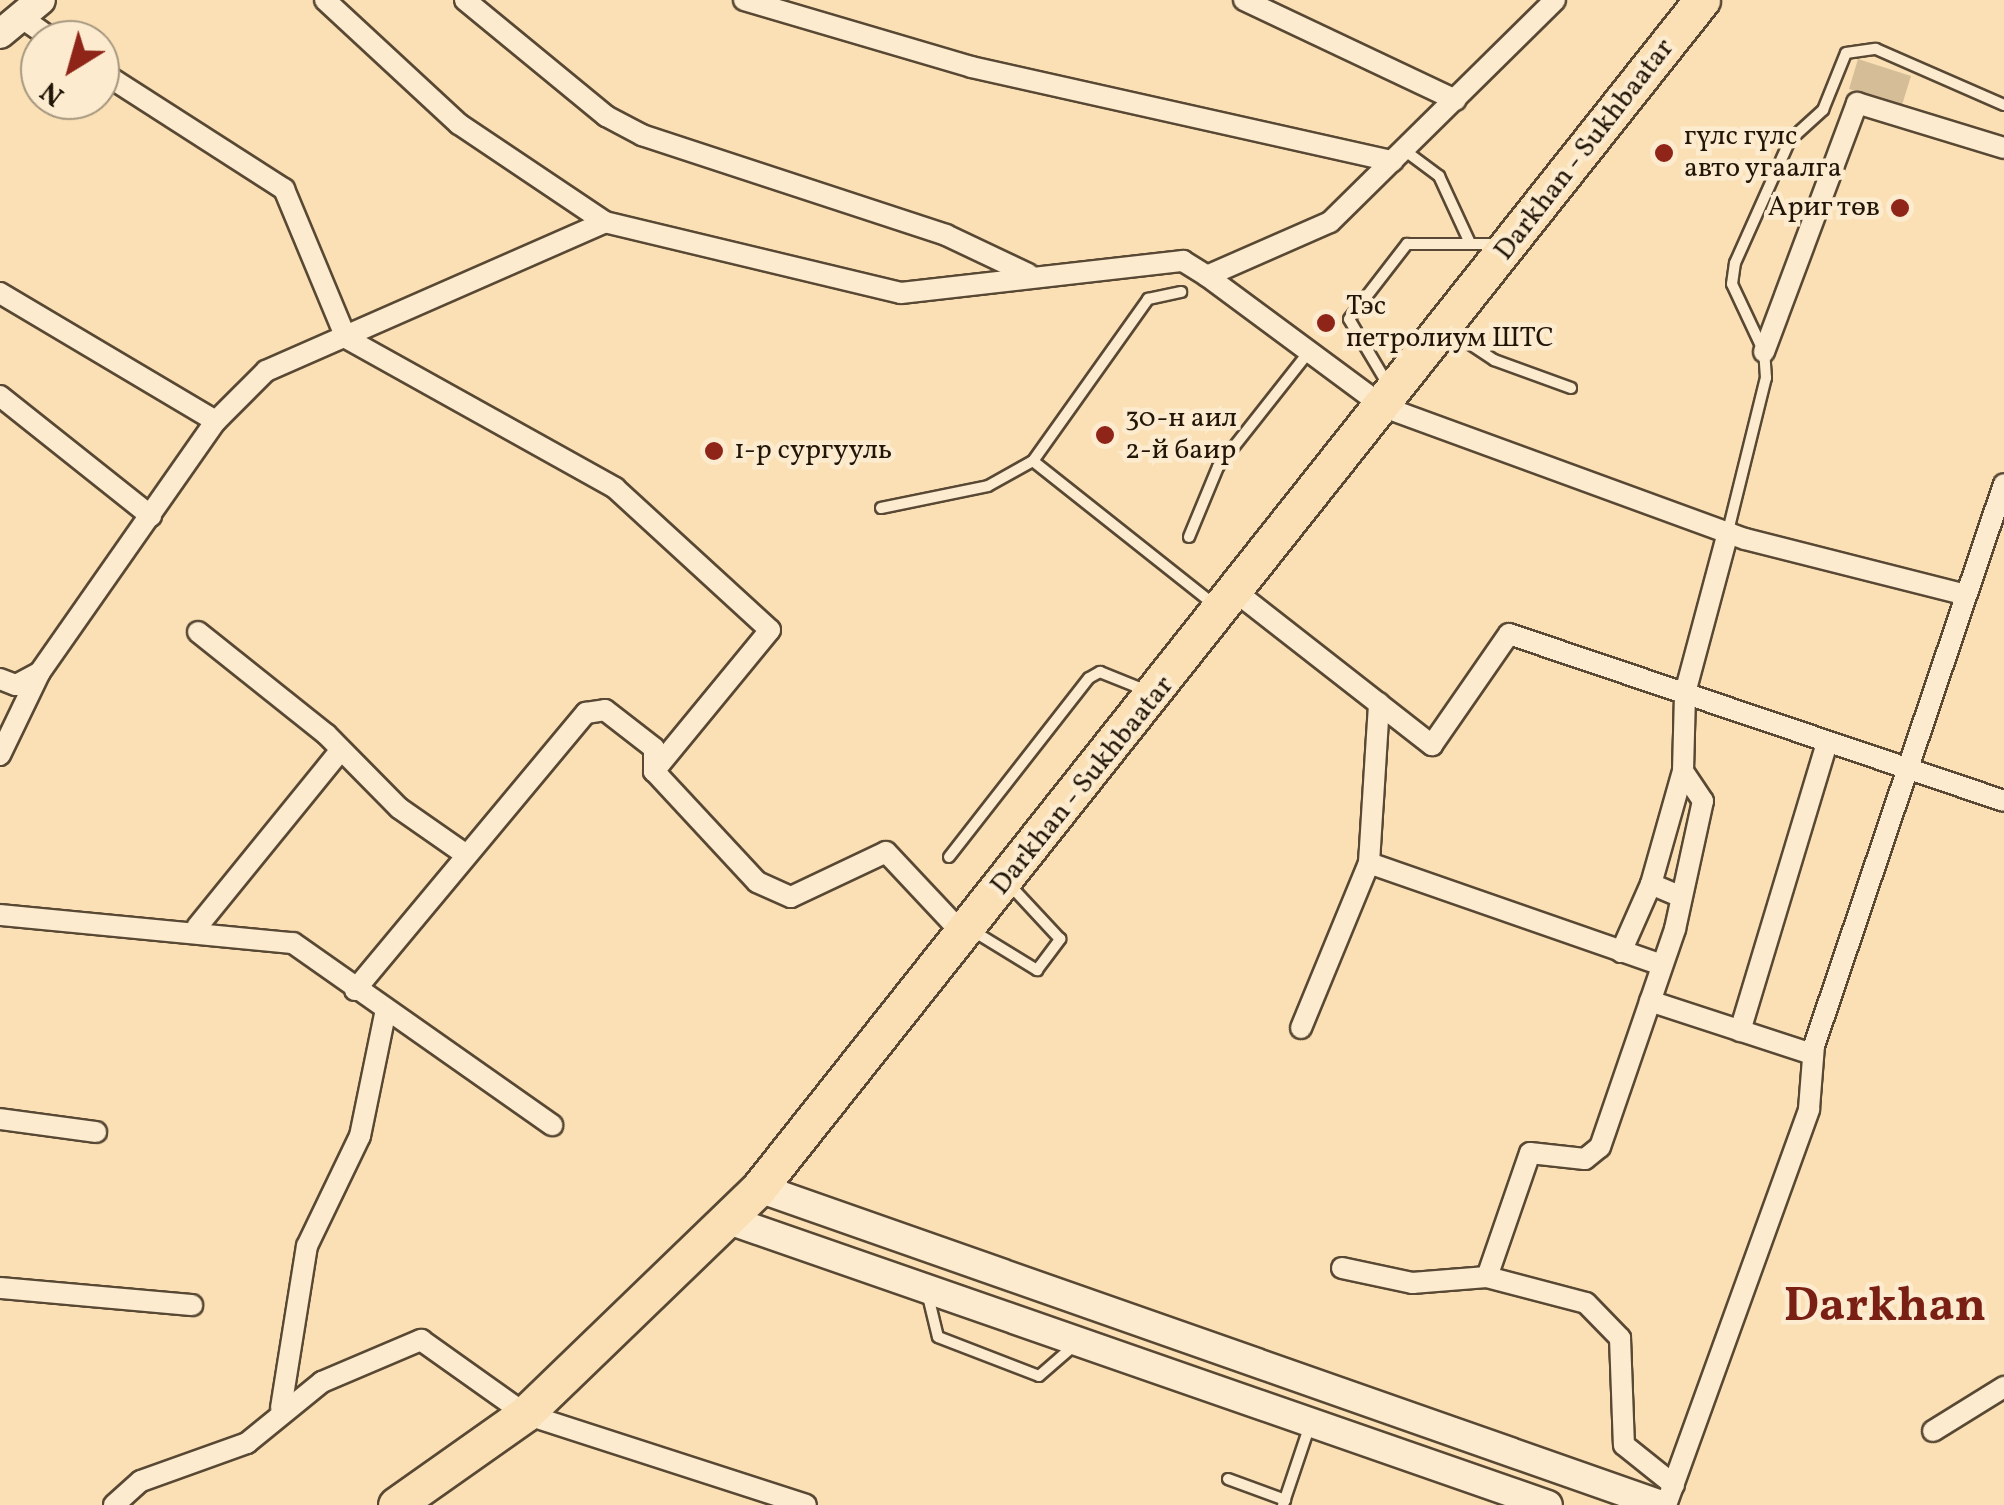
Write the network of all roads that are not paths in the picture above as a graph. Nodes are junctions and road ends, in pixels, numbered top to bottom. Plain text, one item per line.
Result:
1 (325, 0) edge
2 (465, 0) edge
3 (744, 0) edge
4 (1244, 0) edge
5 (1702, 0) edge
6 (1546, 3) edge
7 (120, 85) edge
8 (1456, 100) junction
9 (2004, 105) edge
10 (2000, 139) edge
11 (1398, 156) junction
12 (605, 222) junction
13 (1470, 243) junction
14 (1511, 244) junction
15 (1030, 275) junction
16 (1207, 276) junction
17 (0, 292) edge
18 (1181, 292) dead end
19 (1446, 328) junction
20 (346, 338) junction
21 (1764, 352) junction
22 (1308, 353) junction
23 (1571, 388) dead end
24 (0, 396) edge
25 (1389, 400) junction
26 (216, 421) junction
27 (1033, 461) junction
28 (2004, 484) edge
29 (881, 508) dead end
30 (151, 516) junction
31 (1999, 518) edge
32 (1728, 532) junction
33 (1189, 537) dead end
34 (1963, 594) junction
35 (1228, 601) junction
36 (198, 632) dead end
37 (40, 672) junction
38 (0, 678) edge
39 (1684, 694) junction
40 (1157, 695) junction
41 (1379, 703) junction
42 (1827, 742) junction
43 (339, 752) junction
44 (0, 755) edge
45 (1909, 769) junction
46 (654, 771) junction
47 (1684, 771) junction
48 (2004, 800) edge
49 (465, 854) junction
50 (949, 857) dead end
51 (1369, 864) junction
52 (1007, 882) junction
53 (1651, 884) junction
54 (1679, 896) junction
55 (0, 915) edge
56 (197, 928) junction
57 (966, 932) junction
58 (1621, 952) junction
59 (1662, 965) junction
60 (354, 990) junction
61 (1650, 1002) junction
62 (385, 1014) junction
63 (1300, 1028) dead end
64 (1740, 1031) junction
65 (1812, 1054) junction
66 (0, 1119) edge
67 (552, 1125) dead end
68 (96, 1132) dead end
69 (759, 1188) junction
70 (729, 1220) junction
71 (1342, 1268) dead end
72 (1488, 1277) junction
73 (0, 1288) edge
74 (927, 1291) junction
75 (192, 1306) dead end
76 (1077, 1343) junction
77 (2004, 1387) edge
78 (281, 1408) junction
79 (524, 1414) junction
80 (1418, 1421) junction
81 (1310, 1424) junction
82 (1933, 1431) dead end
83 (1405, 1457) junction
84 (1228, 1480) dead end
85 (1667, 1498) edge
86 (1284, 1502) edge
87 (114, 1505) edge
88 (396, 1505) edge
89 (806, 1505) edge
90 (1548, 1505) edge

1 - 12 street
2 - 15 street
3 - 11 street
4 - 8 street
5 - 14 highway, Darkhan - Sukhbaatar
6 - 8 street
7 - 20 street
8 - 11 street
9 - 21 lane
10 - 21 street
11 - 13 lane
11 - 16 street
12 - 15 street
12 - 20 street
13 - 14 lane
13 - 25 lane
14 - 19 highway, Darkhan - Sukhbaatar
15 - 16 street
16 - 22 street
17 - 26 street
18 - 27 lane
19 - 23 lane
19 - 25 highway, Darkhan - Sukhbaatar
20 - 26 street
20 - 46 street
21 - 32 lane
22 - 25 street
22 - 33 lane
24 - 30 street
25 - 32 street
25 - 35 highway, Darkhan - Sukhbaatar
26 - 30 street
27 - 29 lane
27 - 35 lane
28 - 31 street
30 - 37 street
31 - 34 street
32 - 34 street
32 - 39 street
34 - 45 street
35 - 40 highway, Darkhan - Sukhbaatar
35 - 41 street
36 - 43 street
37 - 38 street
37 - 44 street
39 - 41 street
39 - 42 street
39 - 47 street
40 - 50 lane
40 - 52 highway, Darkhan - Sukhbaatar
41 - 51 street
42 - 45 street
42 - 64 street
43 - 49 street
43 - 56 street
45 - 48 street
45 - 65 street
46 - 49 street
46 - 57 street
47 - 53 street
47 - 54 street
49 - 60 street
51 - 58 street
51 - 63 street
52 - 57 highway, Darkhan - Sukhbaatar
52 - 57 lane
53 - 54 street
53 - 58 street
54 - 59 street
55 - 56 street
56 - 60 street
57 - 69 highway, Darkhan - Sukhbaatar
58 - 59 street
59 - 61 street
60 - 62 street
61 - 64 street
61 - 72 street
62 - 67 street
62 - 78 street
64 - 65 street
65 - 85 street
66 - 68 street
69 - 70 highway, Darkhan - Sukhbaatar
69 - 80 main road
70 - 74 main road
70 - 79 highway, Darkhan - Sukhbaatar
71 - 72 street
72 - 85 street
73 - 75 street
74 - 76 main road
74 - 76 lane
76 - 81 main road
77 - 82 street
78 - 79 street
78 - 87 street
79 - 88 highway, Darkhan - Sukhbaatar
79 - 89 street
80 - 83 main road
80 - 85 main road
81 - 83 main road
81 - 86 lane
83 - 90 main road
84 - 86 lane

